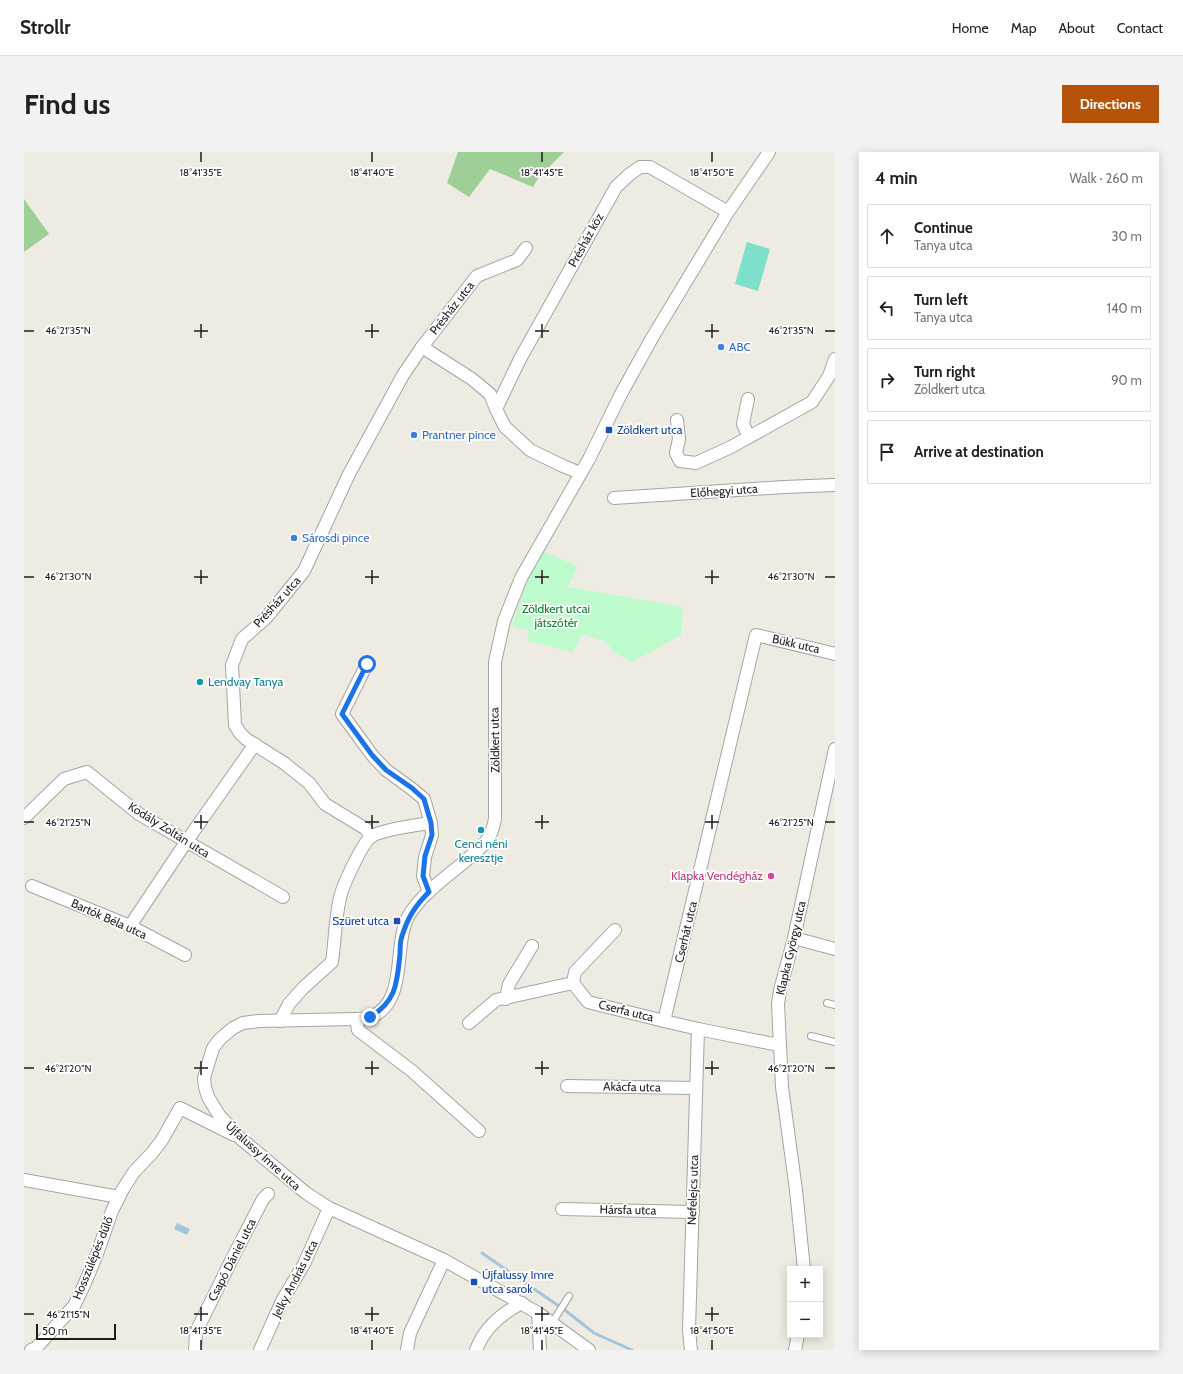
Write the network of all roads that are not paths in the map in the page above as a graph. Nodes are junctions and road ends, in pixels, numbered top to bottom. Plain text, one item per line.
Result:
1 (769, 152) edge
2 (728, 212) junction
3 (526, 248) dead end
4 (422, 347) junction
5 (835, 359) edge
6 (748, 399) dead end
7 (496, 409) junction
8 (677, 420) dead end
9 (749, 437) junction
10 (580, 473) junction
11 (835, 485) edge
12 (614, 498) dead end
13 (756, 635) joint
14 (835, 654) edge
15 (367, 664) dead end
16 (255, 744) junction
17 (835, 749) edge
18 (24, 818) edge
19 (431, 823) junction
20 (371, 836) junction
21 (186, 842) junction
22 (32, 886) dead end
23 (429, 892) junction
24 (283, 897) dead end
25 (130, 926) junction
26 (615, 930) dead end
27 (794, 938) junction
28 (532, 946) dead end
29 (835, 949) edge
30 (185, 956) dead end
31 (573, 983) junction
32 (506, 999) junction
33 (827, 1003) dead end
34 (835, 1005) edge
35 (370, 1017) joint
36 (356, 1019) junction
37 (280, 1021) junction
38 (664, 1021) junction
39 (469, 1023) dead end
40 (698, 1029) junction
41 (812, 1036) dead end
42 (835, 1042) edge
43 (779, 1045) junction
44 (567, 1086) dead end
45 (696, 1088) junction
46 (479, 1131) dead end
47 (240, 1138) junction
48 (24, 1180) edge
49 (268, 1194) dead end
50 (119, 1197) junction
51 (329, 1208) junction
52 (562, 1208) dead end
53 (693, 1212) junction
54 (444, 1260) junction
55 (804, 1266) edge
56 (570, 1296) dead end
57 (522, 1303) junction
58 (538, 1313) junction
59 (555, 1318) junction
60 (797, 1338) edge
61 (31, 1350) edge
62 (195, 1350) edge
63 (260, 1350) edge
64 (407, 1350) edge
65 (476, 1350) edge
66 (540, 1350) edge
67 (589, 1350) edge
68 (691, 1350) edge
69 (794, 1350) edge

1 - 2 street, Zöldkert utca
2 - 7 street, Présház köz
2 - 10 street, Zöldkert utca
3 - 4 street, Présház utca
4 - 7 street, Présház utca
4 - 16 street, Présház utca
5 - 9 street
6 - 9 street
7 - 10 street, Présház utca
8 - 9 street
10 - 23 street, Zöldkert utca
11 - 12 street, Előhegyi utca
13 - 14 street, Bükk utca
13 - 38 street, Cserhát utca
15 - 19 street
16 - 20 street, Présház utca
16 - 21 street
17 - 27 street, Klapka György utca
18 - 21 street, Kodály Zoltán utca
19 - 20 street
19 - 23 street
20 - 37 street
21 - 24 street, Kodály Zoltán utca
21 - 25 street
22 - 25 street, Bartók Béla utca
23 - 35 street, Zöldkert utca
25 - 30 street, Bartók Béla utca
26 - 31 street
27 - 29 street
27 - 43 street, Klapka György utca
28 - 32 street
31 - 32 street
31 - 38 street, Cserfa utca
32 - 39 street
33 - 34 lane
35 - 36 street, Újfalussy Imre utca
36 - 37 street, Újfalussy Imre utca
36 - 46 street
37 - 47 street, Újfalussy Imre utca
38 - 40 street
40 - 43 street
40 - 45 street, Nefelejcs utca
41 - 42 lane
43 - 55 street, Klapka György utca
44 - 45 street, Akácfa utca
45 - 53 street, Nefelejcs utca
47 - 50 street, Hosszúlépés dűlő
47 - 51 street, Újfalussy Imre utca
48 - 50 street
49 - 62 street, Csapó Dániel utca
50 - 61 street, Hosszúlépés dűlő
51 - 54 street, Újfalussy Imre utca
51 - 63 street, Jelky András utca
52 - 53 street, Hársfa utca
53 - 68 street, Nefelejcs utca
54 - 57 street, Újfalussy Imre utca
54 - 64 street
56 - 59 lane
57 - 58 street, Újfalussy Imre utca
57 - 65 street
58 - 59 street, Újfalussy Imre utca
58 - 66 street
59 - 67 street, Újfalussy Imre utca
60 - 69 street

